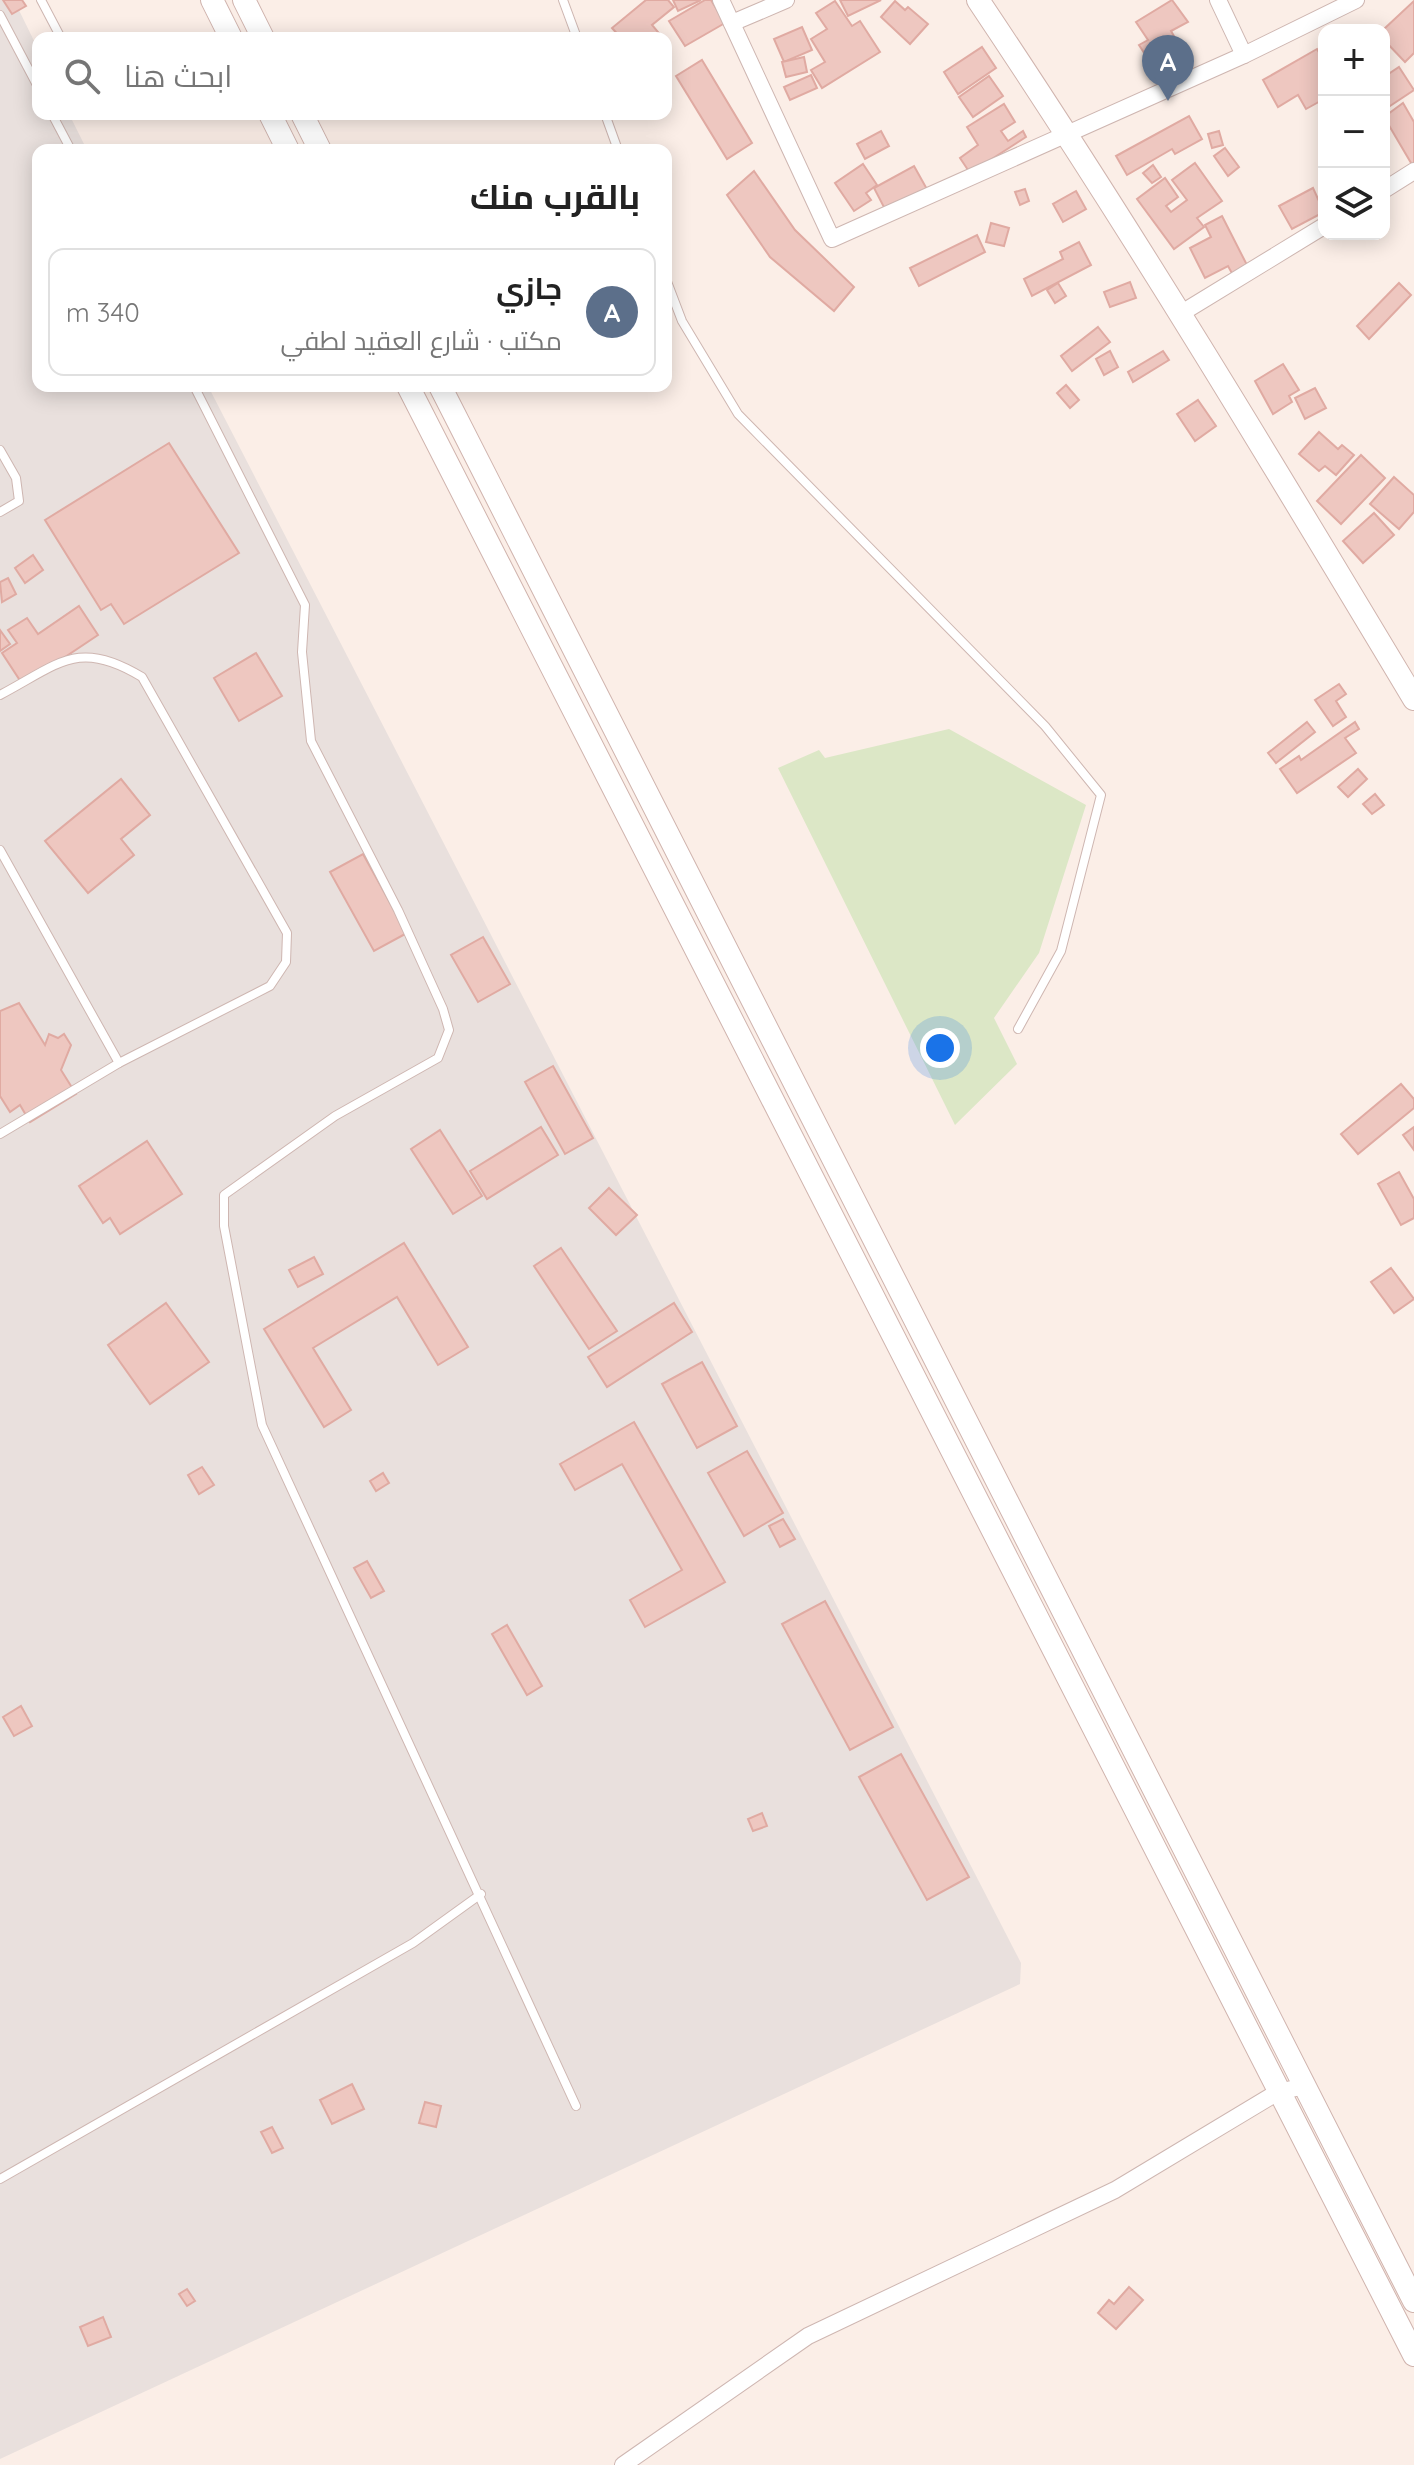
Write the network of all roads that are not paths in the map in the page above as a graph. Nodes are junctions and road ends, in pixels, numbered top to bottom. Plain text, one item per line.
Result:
1 (41, 0) edge
2 (212, 0) edge
3 (244, 0) edge
4 (563, 0) edge
5 (721, 0) edge
6 (786, 0) edge
7 (978, 0) edge
8 (1218, 0) edge
9 (1356, 0) edge
10 (0, 15) edge
11 (732, 23) junction
12 (58, 32) edge
13 (228, 32) edge
14 (260, 32) edge
15 (575, 32) edge
16 (1244, 55) junction
17 (32, 76) edge
18 (55, 120) edge
19 (273, 120) edge
20 (305, 120) edge
21 (607, 120) edge
22 (1068, 133) junction
23 (68, 144) edge
24 (285, 144) edge
25 (317, 144) edge
26 (616, 144) edge
27 (1414, 171) edge
28 (1390, 186) edge
29 (1318, 230) edge
30 (672, 295) edge
31 (1180, 314) junction
32 (197, 392) edge
33 (411, 392) edge
34 (443, 392) edge
35 (0, 450) edge
36 (0, 512) edge
37 (1412, 689) edge
38 (0, 695) edge
39 (0, 850) edge
40 (1018, 1029) dead end
41 (119, 1063) junction
42 (0, 1134) edge
43 (481, 1894) junction
44 (1305, 2086) junction
45 (1278, 2092) junction
46 (576, 2106) dead end
47 (0, 2179) edge
48 (1414, 2301) edge
49 (1414, 2355) edge
50 (623, 2465) edge

1 - 12 lane
2 - 13 main road
3 - 14 main road
4 - 15 lane
5 - 11 street
6 - 11 street
7 - 22 main road
8 - 16 street
9 - 16 street
10 - 17 lane
11 - 22 street
16 - 22 street
18 - 23 lane
19 - 24 main road
20 - 25 main road
21 - 26 lane
22 - 31 main road
27 - 28 street
29 - 31 street
30 - 40 lane
31 - 37 main road
32 - 43 lane
33 - 45 main road
34 - 44 main road
35 - 36 lane
38 - 41 lane
39 - 41 lane
41 - 42 lane
43 - 46 lane
43 - 47 lane
44 - 45 street
44 - 48 main road
45 - 49 main road
45 - 50 street

